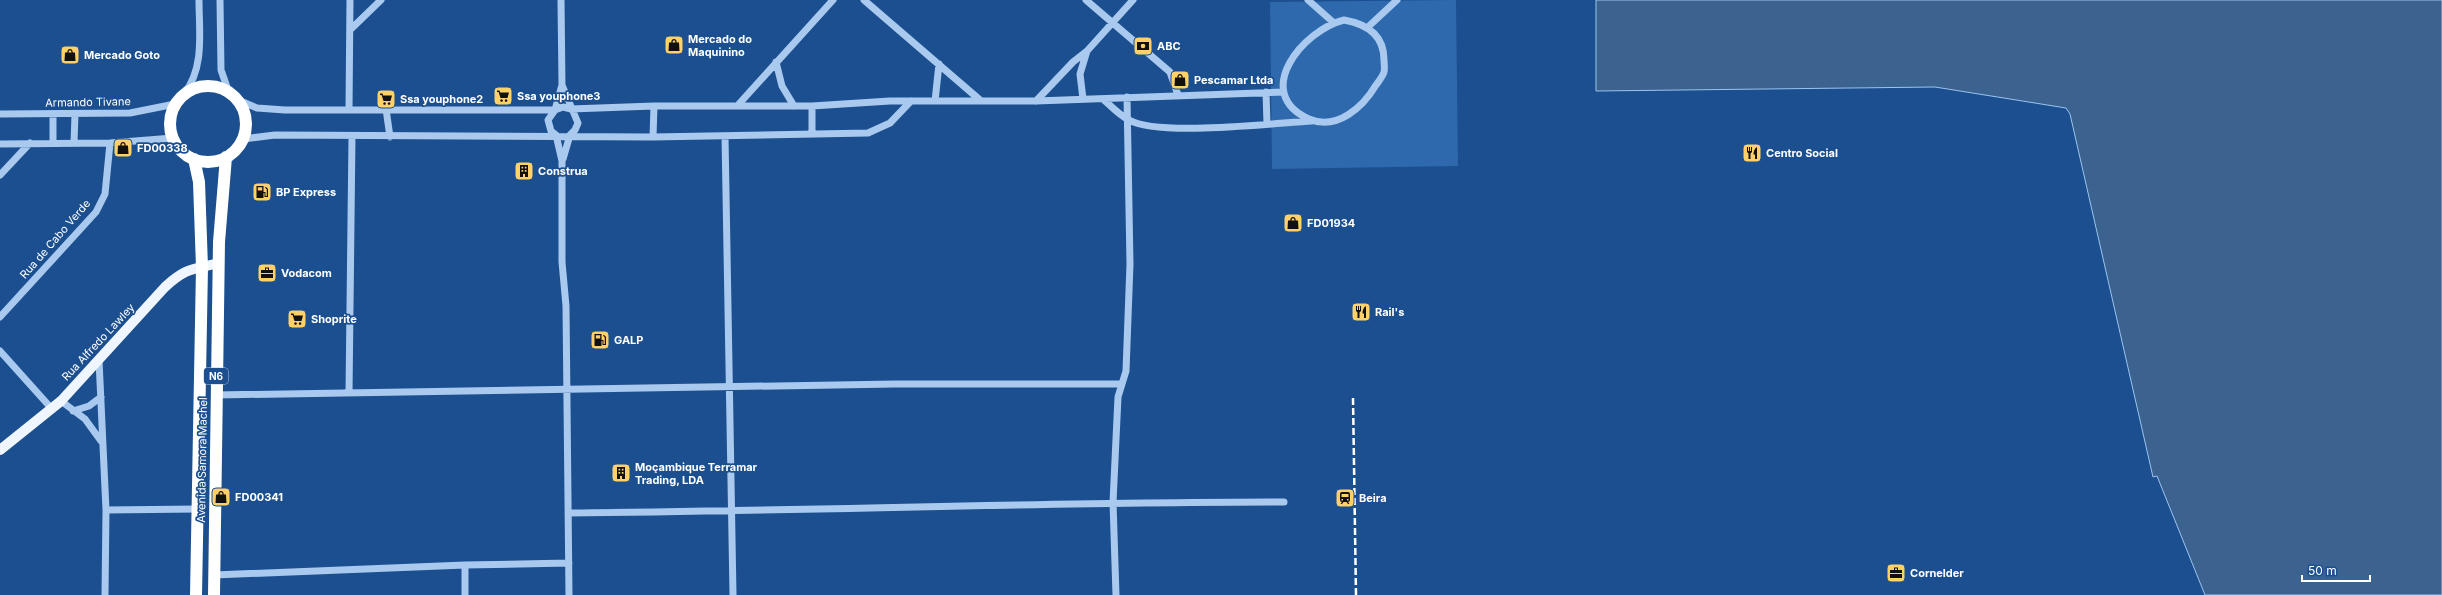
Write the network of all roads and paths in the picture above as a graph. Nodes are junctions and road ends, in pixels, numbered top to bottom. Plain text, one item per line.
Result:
1 (199, 0) edge
2 (220, 0) edge
3 (350, 0) edge
4 (381, 0) edge
5 (561, 0) edge
6 (833, 0) edge
7 (864, 0) edge
8 (1086, 0) edge
9 (1133, 0) edge
10 (1308, 0) edge
11 (1397, 0) edge
12 (1112, 23) junction
13 (1334, 23) junction
14 (1368, 27) junction
15 (351, 29) junction
16 (1087, 51) junction
17 (776, 62) junction
18 (939, 64) junction
19 (562, 85) junction
20 (228, 90) junction
21 (1266, 92) junction
22 (1283, 92) junction
23 (184, 94) junction
24 (1178, 95) junction
25 (1127, 97) junction
26 (1103, 99) junction
27 (238, 100) junction
28 (980, 100) junction
29 (1083, 100) junction
30 (911, 101) junction
31 (935, 101) junction
32 (1036, 101) junction
33 (175, 104) junction
34 (738, 105) junction
35 (654, 106) junction
36 (794, 106) junction
37 (812, 106) junction
38 (349, 109) junction
39 (386, 109) junction
40 (571, 109) junction
41 (555, 110) junction
42 (0, 114) edge
43 (53, 114) junction
44 (74, 114) junction
45 (1129, 121) junction
46 (1314, 121) junction
47 (1268, 124) junction
48 (812, 134) junction
49 (556, 135) junction
50 (570, 135) junction
51 (352, 136) junction
52 (725, 136) junction
53 (390, 137) junction
54 (654, 137) junction
55 (173, 138) junction
56 (243, 140) junction
57 (30, 143) junction
58 (53, 143) junction
59 (74, 143) junction
60 (110, 143) junction
61 (0, 144) edge
62 (226, 158) junction
63 (194, 159) junction
64 (562, 161) junction
65 (0, 175) edge
66 (219, 263) junction
67 (202, 268) junction
68 (0, 317) edge
69 (200, 348) junction
70 (217, 349) junction
71 (0, 351) edge
72 (99, 360) junction
73 (1122, 384) junction
74 (730, 388) junction
75 (566, 390) junction
76 (349, 393) junction
77 (216, 395) junction
78 (101, 397) junction
79 (61, 400) junction
80 (52, 409) junction
81 (73, 411) junction
82 (101, 442) junction
83 (198, 449) junction
84 (216, 449) junction
85 (0, 450) edge
86 (1113, 502) junction
87 (1284, 502) dead end
88 (197, 509) junction
89 (106, 510) junction
90 (732, 511) junction
91 (569, 513) junction
92 (196, 552) junction
93 (214, 552) junction
94 (569, 563) junction
95 (466, 565) junction
96 (214, 575) junction
97 (214, 593) edge
98 (196, 594) edge
99 (105, 595) edge
100 (465, 595) edge
101 (569, 595) edge
102 (733, 595) edge
103 (1116, 595) edge

1 - 23 street
2 - 20 street
3 - 15 street
4 - 15 street
5 - 19 street
6 - 17 street
7 - 18 street
8 - 12 street
9 - 12 street
10 - 13 street
11 - 14 street
12 - 16 street
12 - 24 street
13 - 14 street
13 - 22 street
14 - 46 street
15 - 38 street
16 - 29 street
16 - 32 street
17 - 34 street
17 - 36 street
18 - 28 street
18 - 31 street
19 - 40 street
19 - 41 street
20 - 23 highway
20 - 27 highway
21 - 22 street
21 - 24 street
21 - 47 street
22 - 46 street
23 - 33 highway
24 - 25 street
25 - 26 street
25 - 45 street
26 - 29 street
26 - 45 street
27 - 38 street
27 - 56 highway
28 - 31 street
28 - 32 street
29 - 32 street
30 - 31 street
30 - 37 street
30 - 48 street
33 - 44 street, Armando Tivane
33 - 55 highway
34 - 35 street
34 - 36 street
35 - 40 street
35 - 54 street
36 - 37 street
37 - 48 street
38 - 39 street
39 - 41 street
39 - 53 street
40 - 41 street
40 - 50 street
41 - 49 street
42 - 43 street, Armando Tivane
43 - 44 street, Armando Tivane
43 - 58 street
44 - 59 street
45 - 47 street
45 - 73 street
46 - 47 street
48 - 52 street
49 - 50 street
49 - 53 street
49 - 64 street
50 - 54 street
50 - 64 street
51 - 53 street
51 - 56 street
51 - 76 street
52 - 54 street
52 - 74 street
55 - 60 street
55 - 63 highway
56 - 62 highway
57 - 58 street
57 - 61 street
57 - 65 street
58 - 59 street
59 - 60 street
60 - 68 street, Rua de Cabo Verde
62 - 63 highway
62 - 66 highway, Avenida Samora Machel / N6
63 - 67 highway, Avenida Samora Machel / N6
64 - 75 street
66 - 67 main road, Rua Alfredo Lawley
66 - 70 highway, Avenida Samora Machel / N6
67 - 69 highway, Avenida Samora Machel / N6
67 - 72 main road, Rua Alfredo Lawley
69 - 70 highway
69 - 83 highway, Avenida Samora Machel / N6
70 - 77 highway, Avenida Samora Machel / N6
71 - 80 street
72 - 78 street
72 - 79 main road, Rua Alfredo Lawley
73 - 74 street
73 - 86 street
74 - 75 street
74 - 90 street
75 - 76 street
75 - 91 street
76 - 77 street
77 - 84 highway, Avenida Samora Machel / N6
78 - 81 street
78 - 82 street
79 - 80 main road, Rua Alfredo Lawley
79 - 81 street
80 - 85 main road, Rua Alfredo Lawley
81 - 82 street
82 - 89 street
83 - 84 highway
83 - 88 highway, Avenida Samora Machel / N6
84 - 93 highway, Avenida Samora Machel / N6
86 - 87 street
86 - 90 street
86 - 103 street
88 - 89 street
88 - 92 highway, Avenida Samora Machel / N6
89 - 99 street
90 - 91 street
90 - 102 street
91 - 94 street
92 - 93 highway
92 - 98 highway, Avenida Samora Machel / N6
93 - 96 highway, Avenida Samora Machel / N6
94 - 95 street
94 - 101 street
95 - 96 street
95 - 100 street
96 - 97 highway, Avenida Samora Machel / N6
97 - 98 highway

